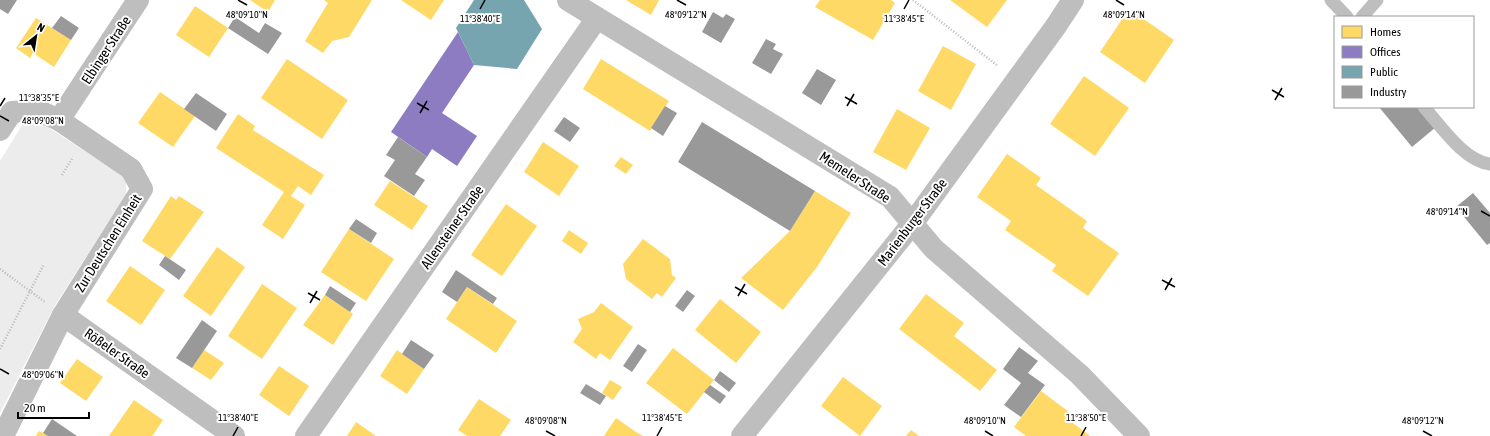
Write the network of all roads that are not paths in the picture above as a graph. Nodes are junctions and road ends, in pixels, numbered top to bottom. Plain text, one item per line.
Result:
1 (138, 0) edge
2 (568, 0) edge
3 (1073, 0) edge
4 (1331, 0) edge
5 (1377, 0) edge
6 (1346, 16) edge
7 (1363, 16) edge
8 (597, 18) junction
9 (1425, 108) edge
10 (59, 120) junction
11 (0, 130) edge
12 (1490, 164) edge
13 (912, 224) junction
14 (63, 315) junction
15 (4, 436) edge
16 (234, 436) edge
17 (306, 436) edge
18 (742, 436) edge
19 (1139, 436) edge

1 - 10 street, Elbinger Straße
2 - 8 street, Memeler Straße
3 - 13 street, Marienburger Straße
4 - 6 lane
5 - 7 lane
8 - 13 street, Memeler Straße
8 - 17 street, Allensteiner Straße
9 - 12 lane
10 - 11 street, Zur Deutschen Einheit
10 - 14 street, Zur Deutschen Einheit
13 - 18 street, Marienburger Straße
13 - 19 street, Memeler Straße
14 - 15 street, Zur Deutschen Einheit
14 - 16 street, Rößeler Straße

